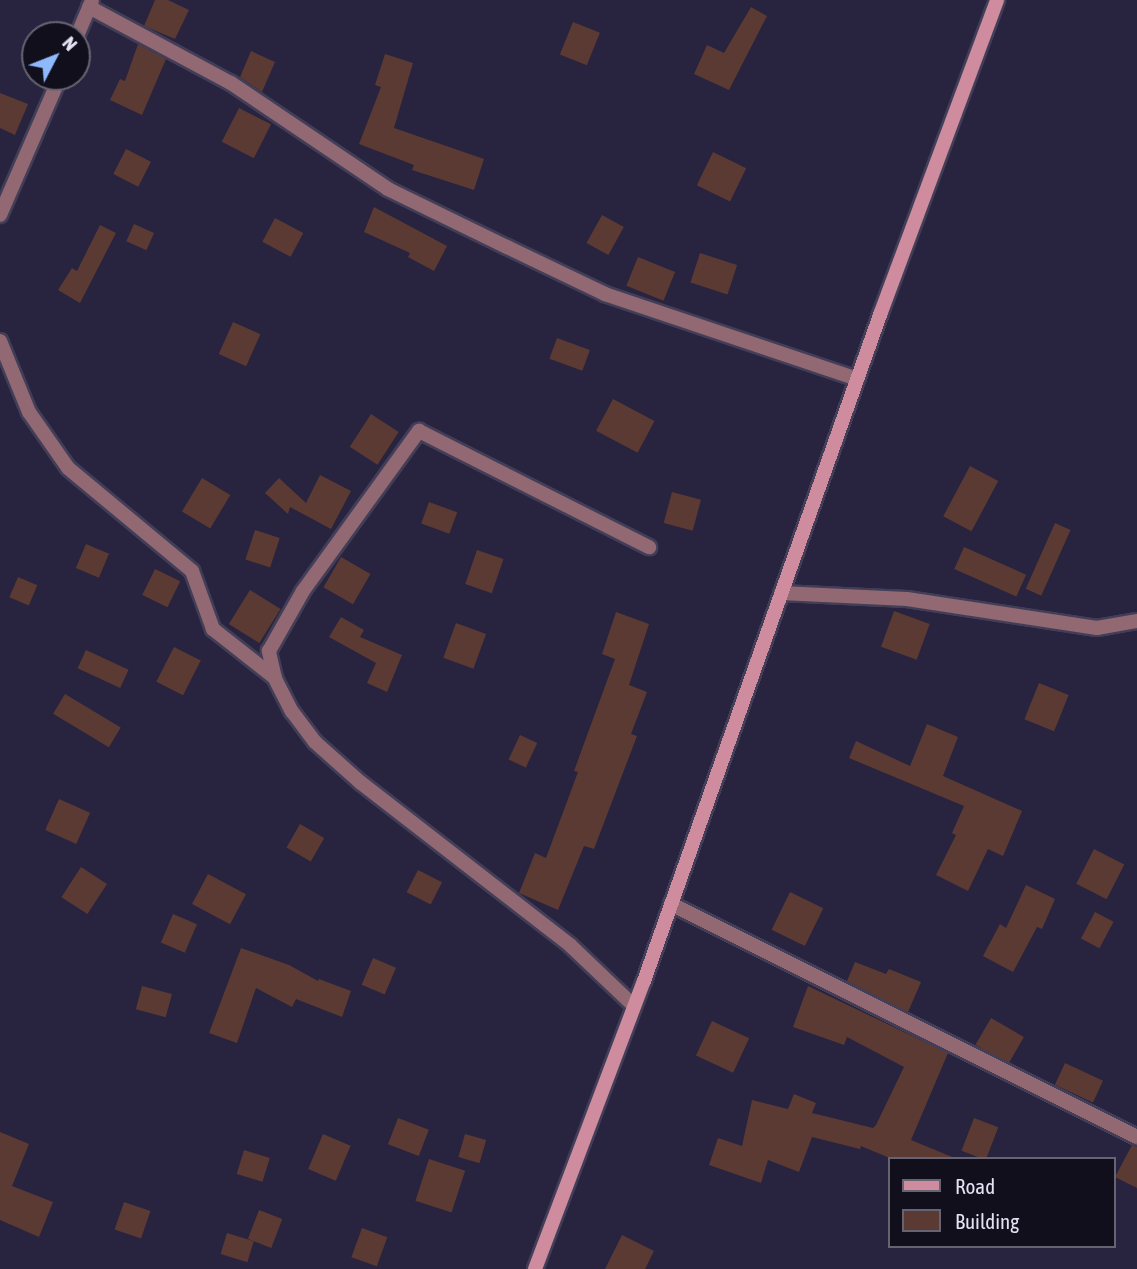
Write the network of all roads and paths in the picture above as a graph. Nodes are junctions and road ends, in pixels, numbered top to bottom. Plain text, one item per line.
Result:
1 (997, 0) edge
2 (91, 4) edge
3 (84, 21) edge
4 (54, 91) edge
5 (0, 215) edge
6 (0, 341) edge
7 (857, 379) junction
8 (649, 547) dead end
9 (781, 593) junction
10 (1137, 621) edge
11 (275, 678) junction
12 (671, 904) junction
13 (634, 1006) junction
14 (1137, 1137) edge
15 (535, 1269) edge

1 - 7 main road
2 - 3 street
2 - 7 street
4 - 5 street
6 - 11 street
7 - 9 main road
8 - 11 street
9 - 10 street
9 - 12 main road
11 - 13 street
12 - 13 main road
12 - 14 street
13 - 15 main road

